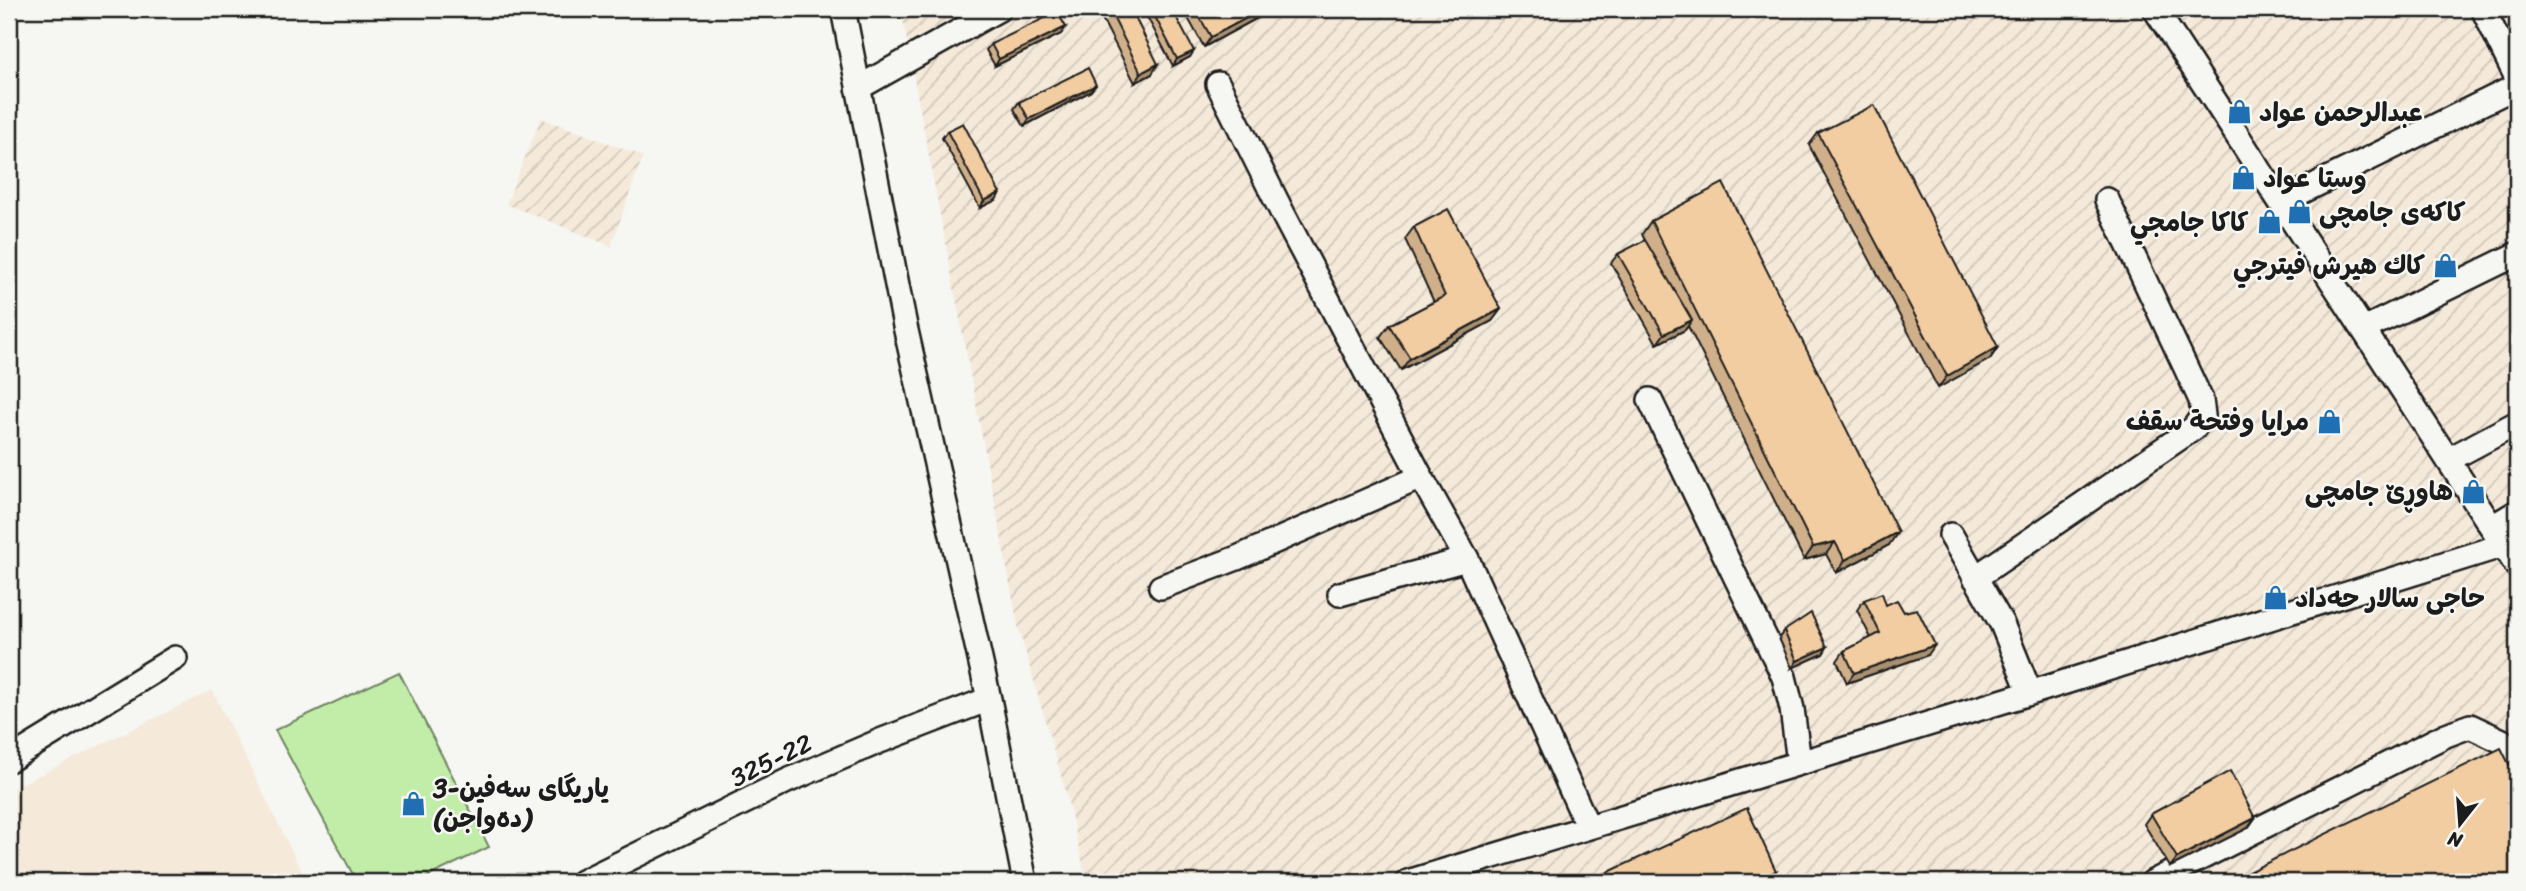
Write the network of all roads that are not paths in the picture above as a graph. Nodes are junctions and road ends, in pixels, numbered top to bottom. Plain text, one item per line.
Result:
1 (843, 9) edge
2 (999, 9) edge
3 (2155, 9) edge
4 (2483, 9) edge
5 (2517, 78) edge
6 (1218, 84) dead end
7 (2517, 86) edge
8 (858, 89) junction
9 (2107, 200) dead end
10 (2281, 202) junction
11 (2517, 254) edge
12 (2364, 330) junction
13 (1650, 400) dead end
14 (2517, 423) edge
15 (2448, 460) junction
16 (1421, 477) junction
17 (2517, 512) edge
18 (1951, 536) dead end
19 (2498, 536) junction
20 (1467, 559) junction
21 (2517, 566) edge
22 (1975, 578) junction
23 (1161, 587) dead end
24 (1340, 594) dead end
25 (175, 658) dead end
26 (2029, 693) junction
27 (989, 699) junction
28 (2517, 759) edge
29 (9, 760) edge
30 (1799, 762) junction
31 (1588, 827) junction
32 (582, 882) edge
33 (1025, 882) edge
34 (1408, 882) edge
35 (2153, 882) edge

1 - 8 street
2 - 8 street
3 - 10 street
4 - 5 street
6 - 16 street
7 - 10 street
8 - 27 street
9 - 22 street
10 - 12 street
11 - 12 street
12 - 15 street
13 - 30 street
14 - 15 street
15 - 19 street
16 - 20 street
16 - 23 street
17 - 19 street
18 - 22 street
19 - 21 street
19 - 26 street
20 - 24 street
20 - 31 street
22 - 26 street
25 - 29 street
26 - 30 street
27 - 32 street, 325-22
27 - 33 street
28 - 35 street
30 - 31 street
31 - 34 street

